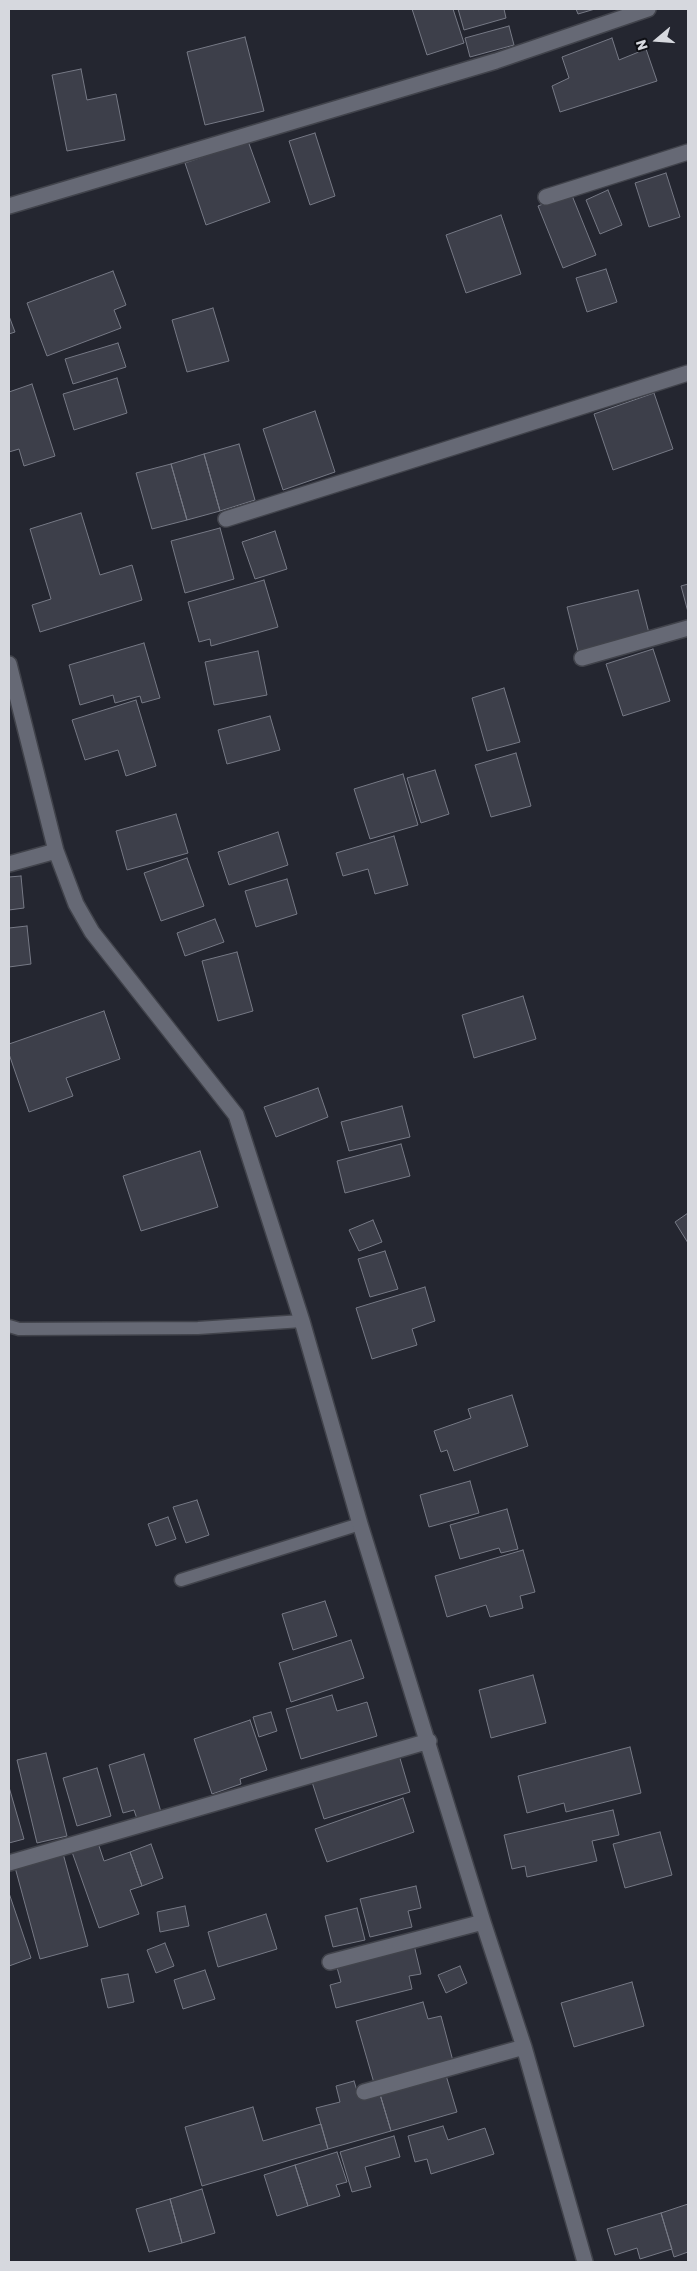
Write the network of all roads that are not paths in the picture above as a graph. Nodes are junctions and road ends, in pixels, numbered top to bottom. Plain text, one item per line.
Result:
1 (648, 9) edge
2 (688, 152) edge
3 (546, 197) dead end
4 (9, 206) edge
5 (688, 373) edge
6 (226, 519) dead end
7 (688, 628) edge
8 (582, 658) dead end
9 (9, 664) edge
10 (56, 851) junction
11 (9, 864) edge
12 (302, 1321) junction
13 (9, 1326) edge
14 (360, 1524) junction
15 (181, 1580) dead end
16 (429, 1741) junction
17 (9, 1863) edge
18 (483, 1922) junction
19 (330, 1962) dead end
20 (524, 2047) junction
21 (364, 2092) dead end
22 (585, 2262) edge

1 - 4 street
2 - 3 street
5 - 6 street
7 - 8 street
9 - 10 street
10 - 11 street
10 - 12 street
12 - 13 lane
12 - 14 street
14 - 15 lane
14 - 16 street
16 - 17 street
16 - 18 street
18 - 19 street
18 - 20 street
20 - 21 street
20 - 22 street

